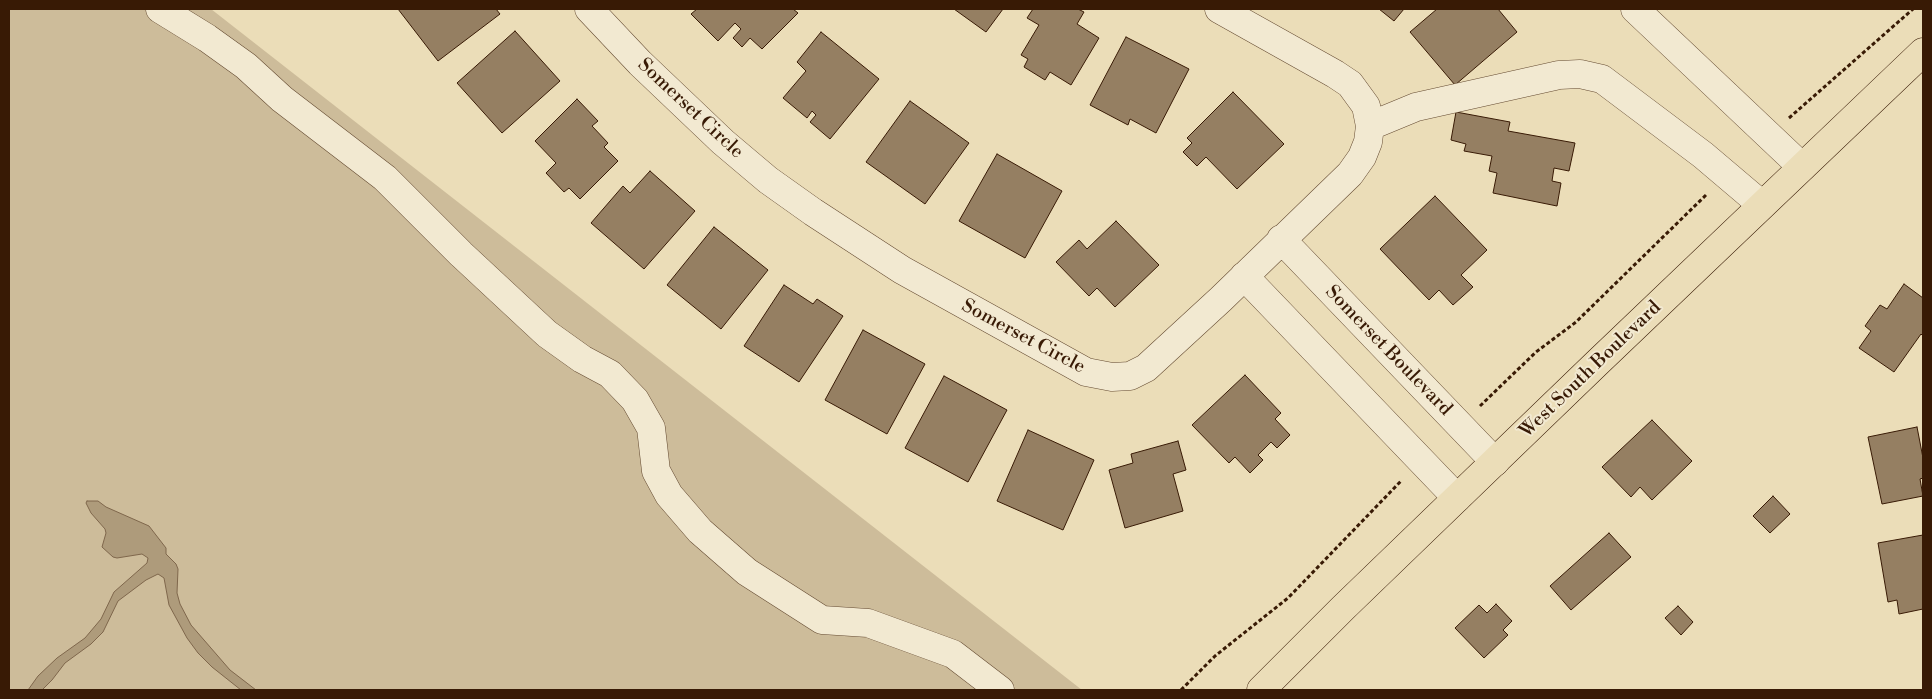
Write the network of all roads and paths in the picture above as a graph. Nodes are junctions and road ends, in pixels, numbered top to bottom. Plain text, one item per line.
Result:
1 (160, 9) edge
2 (589, 9) edge
3 (1219, 9) edge
4 (1636, 9) edge
5 (1913, 9) edge
6 (1923, 52) edge
7 (1370, 126) junction
8 (1771, 135) junction
9 (1802, 166) junction
10 (1727, 174) junction
11 (1762, 205) junction
12 (1281, 239) junction
13 (1244, 276) junction
14 (1482, 404) dead end
15 (1495, 462) junction
16 (1401, 482) dead end
17 (1457, 498) junction
18 (1000, 690) edge
19 (1181, 690) edge
20 (1261, 690) edge

1 - 18 street
2 - 13 street, Somerset Circle
3 - 7 street, Somerset Circle
4 - 8 street
5 - 8 path
6 - 9 main road, West South Boulevard
7 - 10 street
7 - 12 street, Somerset Circle
8 - 9 street
9 - 11 main road, West South Boulevard
10 - 11 street
10 - 14 path
11 - 15 main road, West South Boulevard
12 - 13 street, Somerset Circle
12 - 15 street, Somerset Boulevard
13 - 17 street
15 - 17 main road, West South Boulevard
16 - 19 path
17 - 20 main road, West South Boulevard

